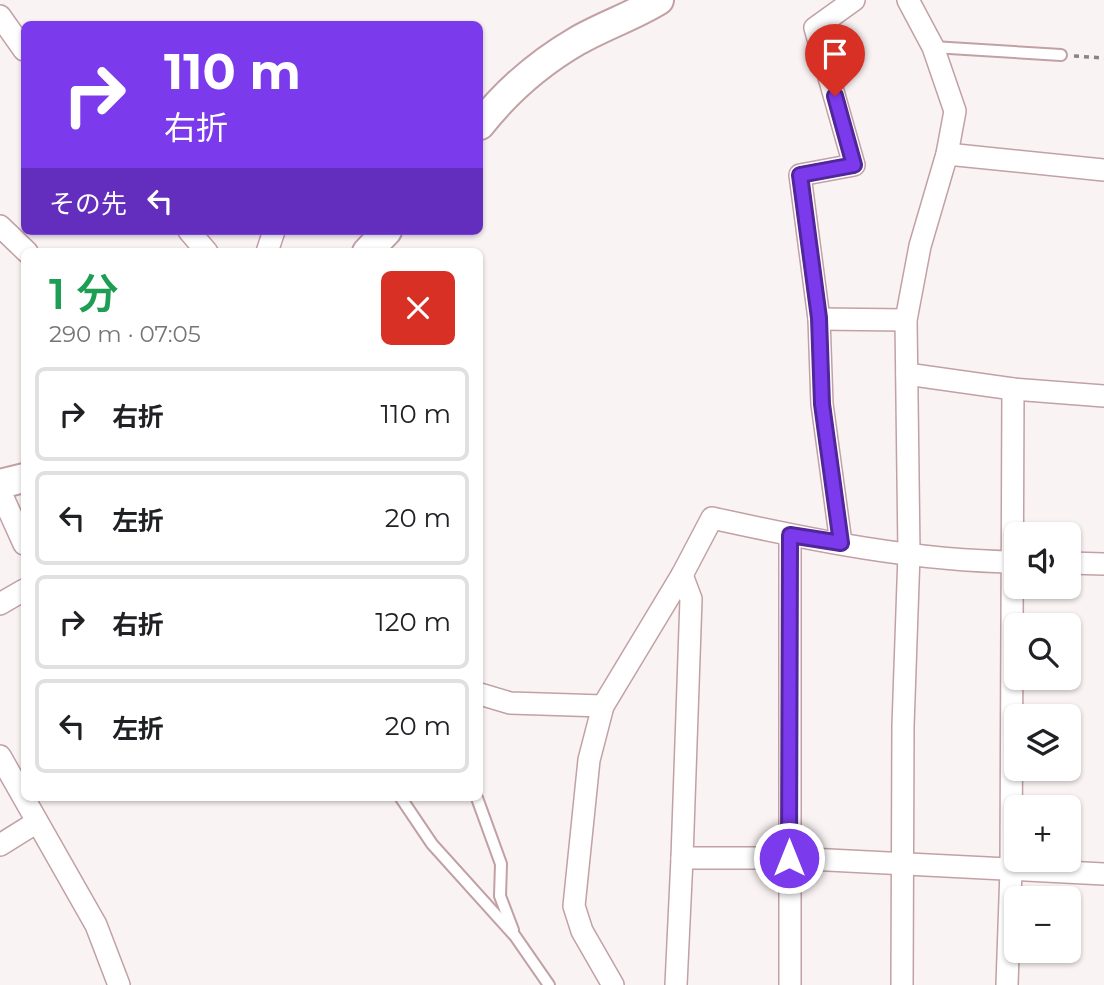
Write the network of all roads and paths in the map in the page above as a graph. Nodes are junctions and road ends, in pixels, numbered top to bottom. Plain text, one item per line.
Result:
1 (659, 0) edge
2 (854, 0) edge
3 (908, 0) edge
4 (0, 16) edge
5 (21, 46) edge
6 (933, 47) junction
7 (1061, 55) joint
8 (1104, 58) edge
9 (483, 122) edge
10 (947, 154) junction
11 (1104, 170) edge
12 (0, 226) edge
13 (383, 235) edge
14 (23, 248) edge
15 (371, 248) edge
16 (819, 318) junction
17 (906, 320) junction
18 (907, 374) junction
19 (1013, 389) junction
20 (1104, 396) edge
21 (21, 479) edge
22 (0, 484) edge
23 (0, 491) edge
24 (1014, 522) edge
25 (790, 535) junction
26 (21, 537) edge
27 (841, 543) junction
28 (909, 554) junction
29 (1004, 561) edge
30 (1081, 563) edge
31 (1104, 564) edge
32 (682, 575) junction
33 (21, 592) edge
34 (1014, 599) edge
35 (0, 604) edge
36 (483, 697) edge
37 (603, 706) junction
38 (0, 756) edge
39 (21, 793) edge
40 (1012, 795) edge
41 (25, 801) edge
42 (403, 801) edge
43 (478, 801) edge
44 (37, 822) junction
45 (0, 845) edge
46 (682, 858) junction
47 (789, 858) junction
48 (903, 865) junction
49 (1004, 870) edge
50 (1011, 872) edge
51 (1058, 872) edge
52 (1104, 874) edge
53 (516, 936) junction
54 (119, 985) edge
55 (549, 985) edge
56 (613, 985) edge
57 (676, 985) edge
58 (790, 985) edge
59 (902, 985) edge
60 (1007, 985) edge

1 - 9 street
2 - 16 street
3 - 6 street
4 - 5 street
6 - 7 lane
6 - 10 street
7 - 8 path
10 - 11 street
10 - 17 street
12 - 14 street
13 - 15 street
16 - 17 street
16 - 27 street
17 - 18 street
18 - 19 street
18 - 28 street
19 - 20 street
19 - 24 street
21 - 22 street
23 - 26 street
25 - 27 street
25 - 32 street
25 - 47 street
27 - 28 street
28 - 29 street
28 - 48 street
30 - 31 street
32 - 37 street
32 - 46 street
33 - 35 street
34 - 40 street
36 - 37 street
37 - 56 street
38 - 39 street
41 - 44 street
42 - 53 lane
43 - 53 lane
44 - 45 street
44 - 54 street
46 - 47 street
46 - 57 street
47 - 48 street
47 - 58 street
48 - 49 street
48 - 59 street
50 - 60 street
51 - 52 street
53 - 55 lane

